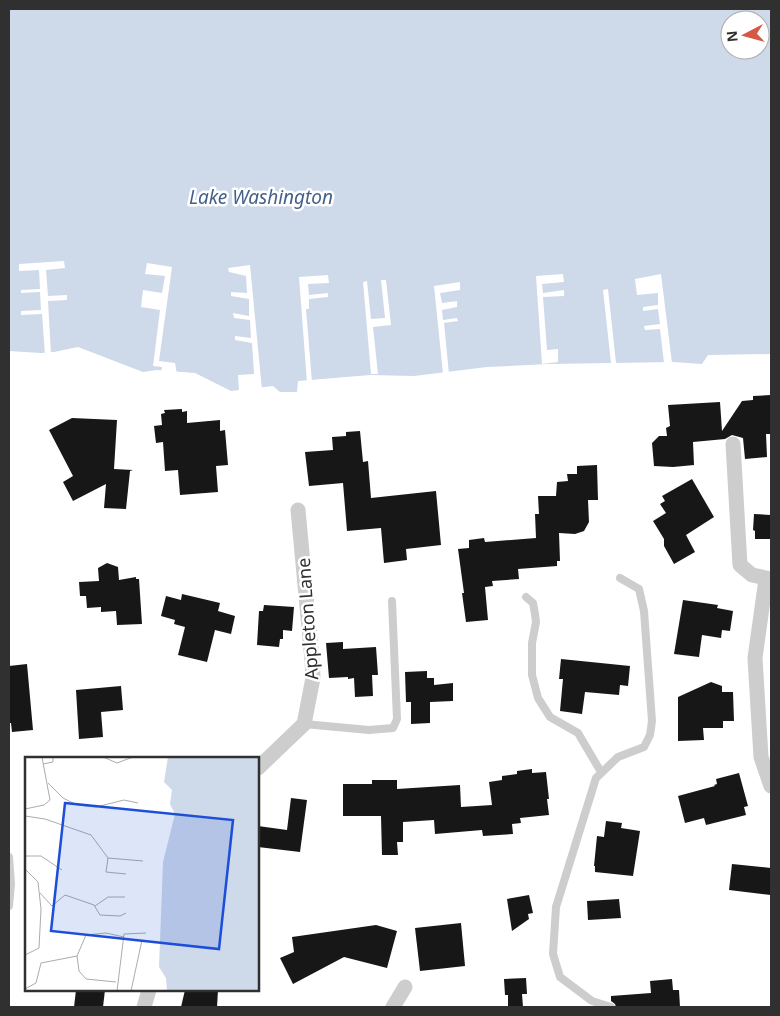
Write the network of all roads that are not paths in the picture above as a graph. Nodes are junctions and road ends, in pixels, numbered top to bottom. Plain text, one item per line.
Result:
1 (733, 444) dead end
2 (298, 510) dead end
3 (620, 578) dead end
4 (768, 579) edge
5 (526, 596) dead end
6 (392, 601) dead end
7 (304, 724) junction
8 (259, 767) edge
9 (601, 772) junction
10 (771, 786) edge
11 (9, 857) edge
12 (9, 906) edge
13 (405, 987) dead end
14 (149, 991) edge
15 (144, 1007) edge
16 (393, 1007) edge
17 (611, 1007) edge

1 - 4 street
2 - 7 street, Appleton Lane
3 - 9 lane
4 - 10 street
5 - 9 lane
6 - 7 lane
7 - 8 street
9 - 17 lane
11 - 12 lane
13 - 16 street
14 - 15 street

